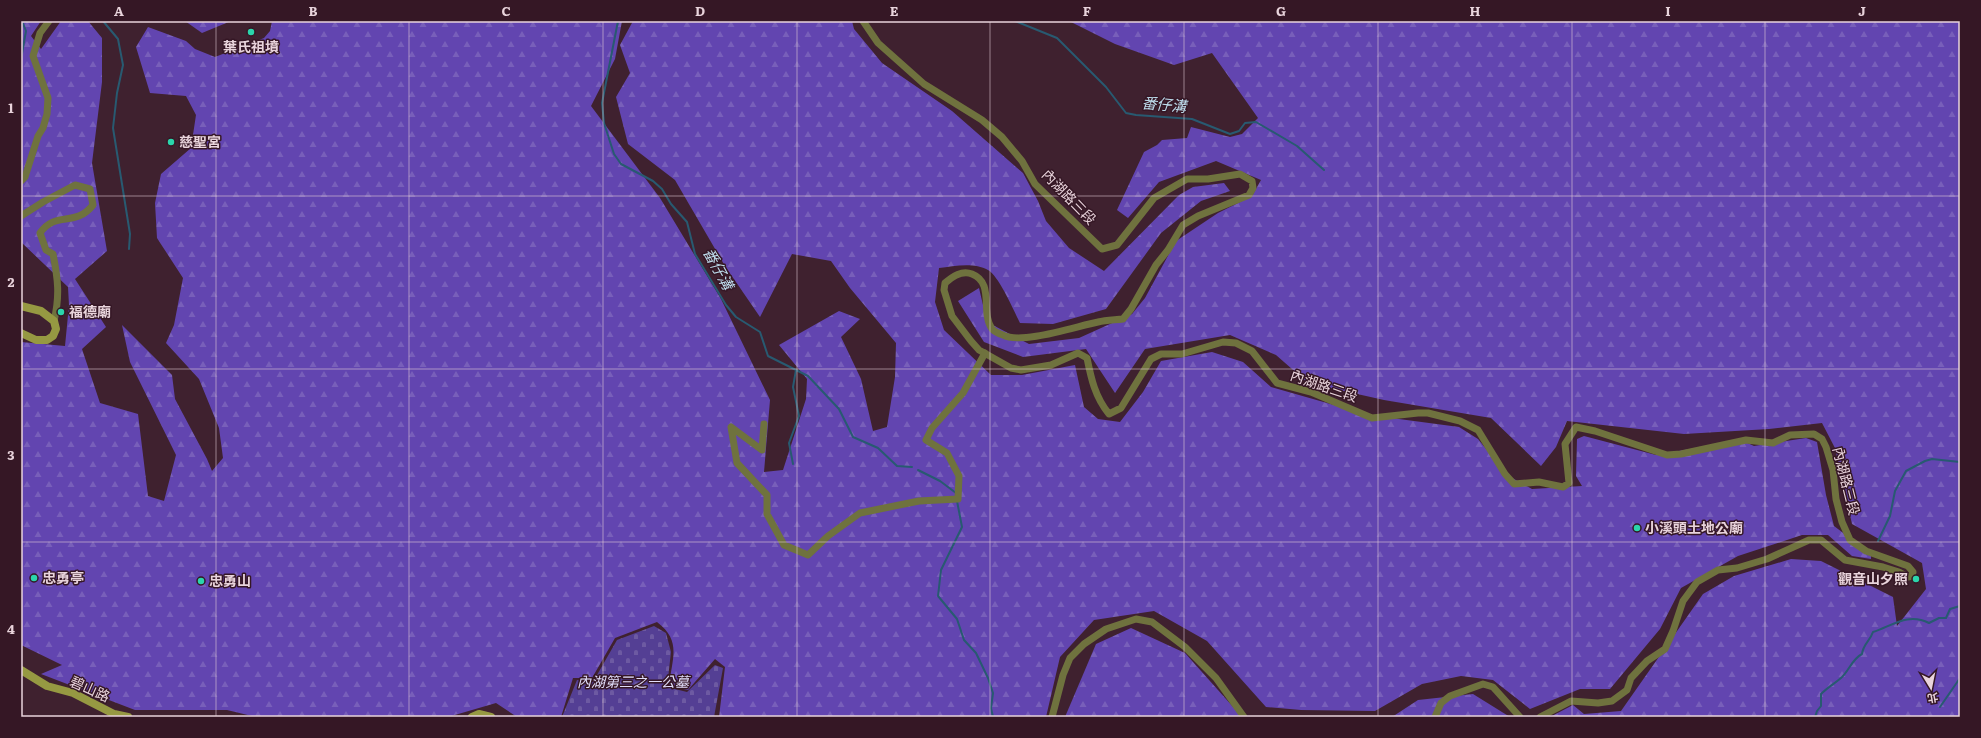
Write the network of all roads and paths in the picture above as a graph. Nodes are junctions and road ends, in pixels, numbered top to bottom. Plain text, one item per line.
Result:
1 (49, 21) edge
2 (863, 21) edge
3 (21, 181) edge
4 (21, 216) edge
5 (21, 306) edge
6 (54, 321) junction
7 (21, 332) edge
8 (985, 353) junction
9 (764, 424) dead end
10 (21, 670) edge
11 (128, 717) edge
12 (472, 717) edge
13 (490, 717) edge
14 (1052, 717) edge
15 (1244, 717) edge
16 (1435, 717) edge
17 (1520, 717) edge
18 (1540, 717) edge

1 - 3 street
2 - 8 street, 內湖路三段
4 - 6 street
5 - 6 street
6 - 7 street
8 - 9 street
8 - 18 street, 內湖路三段
10 - 11 street, 碧山路
12 - 13 street
14 - 15 street
16 - 17 street

